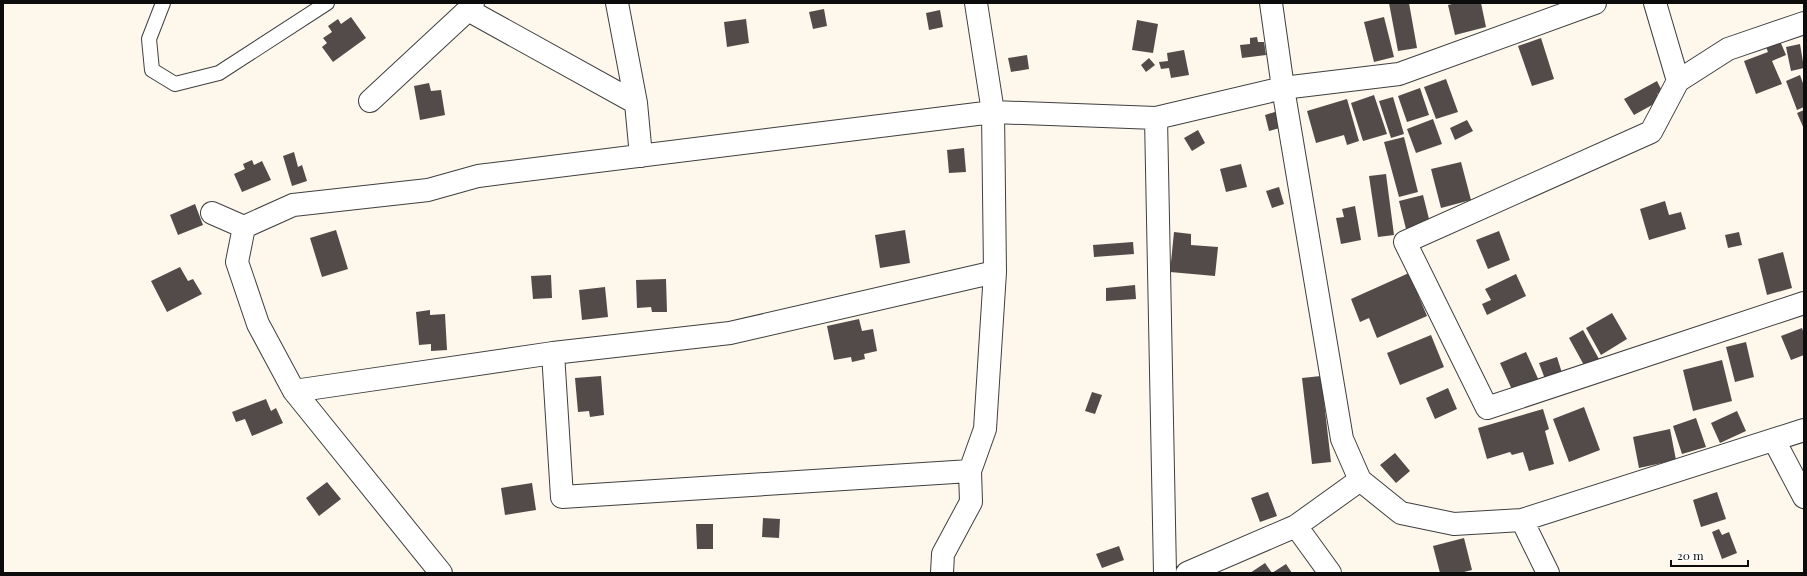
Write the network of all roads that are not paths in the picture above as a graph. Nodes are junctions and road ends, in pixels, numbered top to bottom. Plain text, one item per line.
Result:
1 (163, 3) edge
2 (327, 3) edge
3 (617, 3) edge
4 (976, 3) edge
5 (1271, 3) edge
6 (1595, 3) edge
7 (1655, 3) edge
8 (470, 6) edge
9 (1804, 23) edge
10 (1678, 81) junction
11 (1283, 88) junction
12 (370, 101) dead end
13 (636, 104) junction
14 (993, 112) junction
15 (1156, 118) junction
16 (641, 156) junction
17 (212, 213) dead end
18 (244, 227) junction
19 (994, 272) junction
20 (1804, 303) edge
21 (553, 353) junction
22 (294, 391) junction
23 (1804, 430) edge
24 (1774, 440) junction
25 (970, 471) junction
26 (1360, 480) junction
27 (1804, 497) edge
28 (1522, 520) junction
29 (1296, 526) junction
30 (441, 573) edge
31 (942, 573) edge
32 (1164, 573) edge
33 (1187, 573) edge
34 (1330, 573) edge
35 (1548, 573) edge

1 - 2 lane
3 - 13 street
4 - 14 street
5 - 11 street
6 - 11 street
7 - 10 street
8 - 12 street
8 - 13 street
9 - 10 street
10 - 20 street
11 - 15 street
11 - 26 street
13 - 16 street
14 - 15 street
14 - 16 street
14 - 19 street
15 - 32 street
16 - 18 street
17 - 18 street
18 - 22 street
19 - 21 street
19 - 25 street
21 - 22 street
21 - 25 street
22 - 30 street
23 - 24 street
24 - 27 street
24 - 28 street
25 - 31 street
26 - 28 street
26 - 29 street
28 - 35 street
29 - 33 street
29 - 34 street

